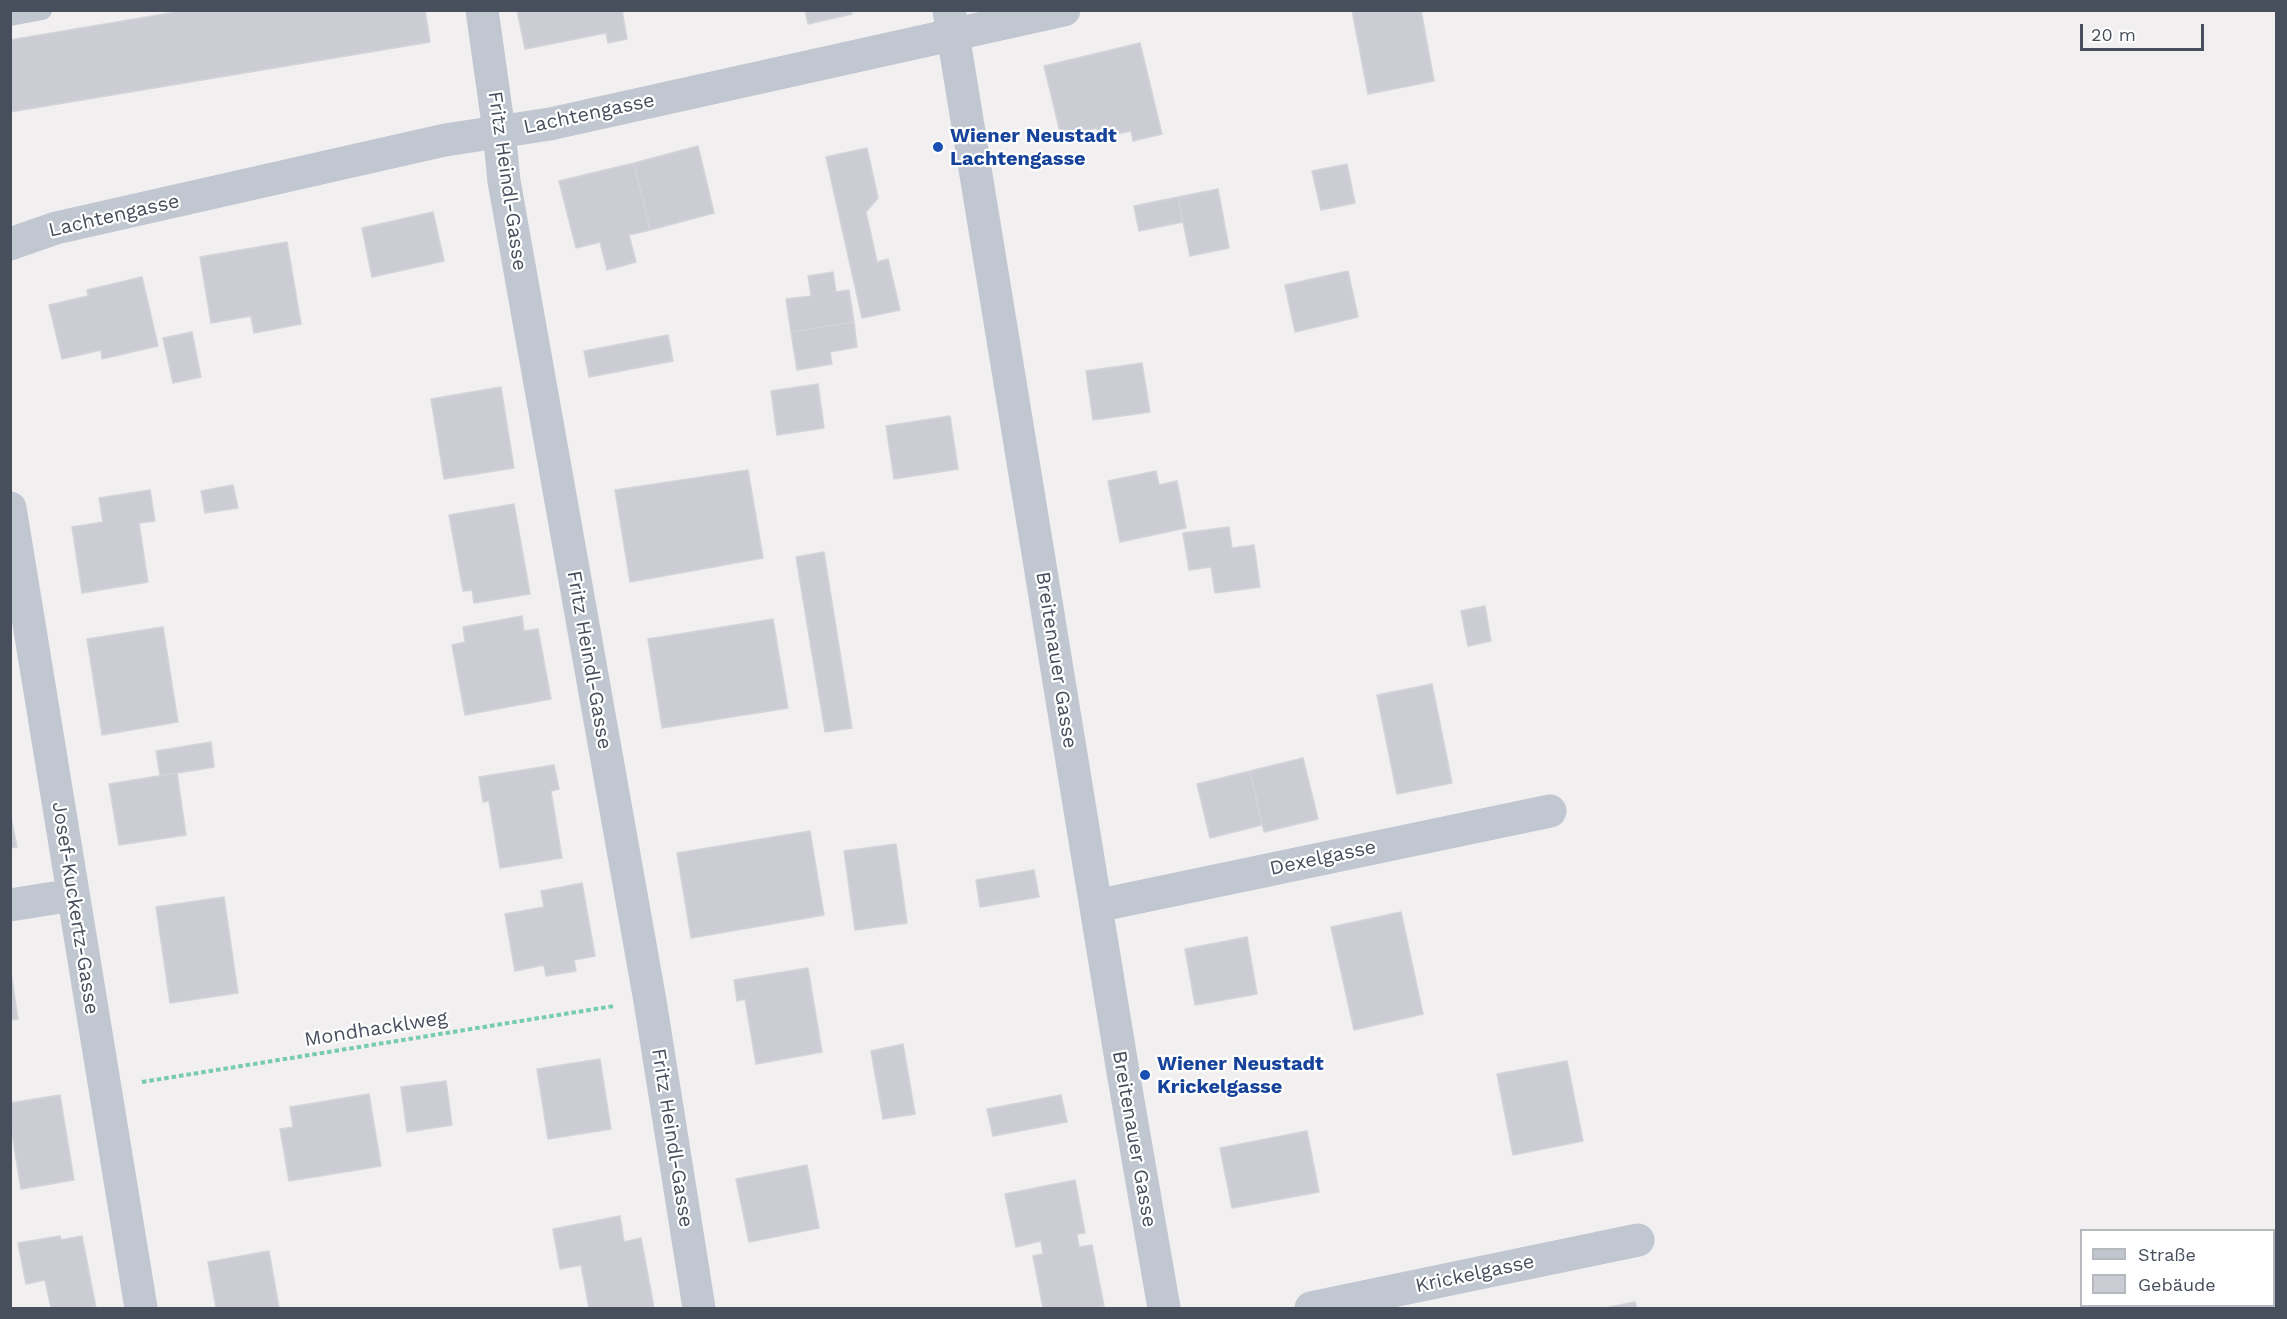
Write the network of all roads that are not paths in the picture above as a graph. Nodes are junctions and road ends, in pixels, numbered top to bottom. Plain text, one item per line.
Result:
1 (42, 10) edge
2 (483, 10) edge
3 (1064, 10) edge
4 (10, 16) edge
5 (951, 22) edge
6 (499, 131) junction
7 (10, 244) edge
8 (10, 507) edge
9 (1550, 811) dead end
10 (73, 895) junction
11 (10, 905) edge
12 (1096, 906) junction
13 (1638, 1240) dead end
14 (141, 1308) edge
15 (699, 1308) edge
16 (1164, 1308) edge
17 (1311, 1308) edge

1 - 4 lane
2 - 6 street, Fritz Heindl-Gasse
3 - 5 street, Lachtengasse
5 - 6 street, Lachtengasse
5 - 12 street, Breitenauer Gasse
6 - 7 street, Lachtengasse
6 - 15 street, Fritz Heindl-Gasse
8 - 10 street, Josef-Kuckertz-Gasse
9 - 12 street, Dexelgasse
10 - 11 street
10 - 14 street, Josef-Kuckertz-Gasse
12 - 16 street, Breitenauer Gasse
13 - 17 street, Krickelgasse

